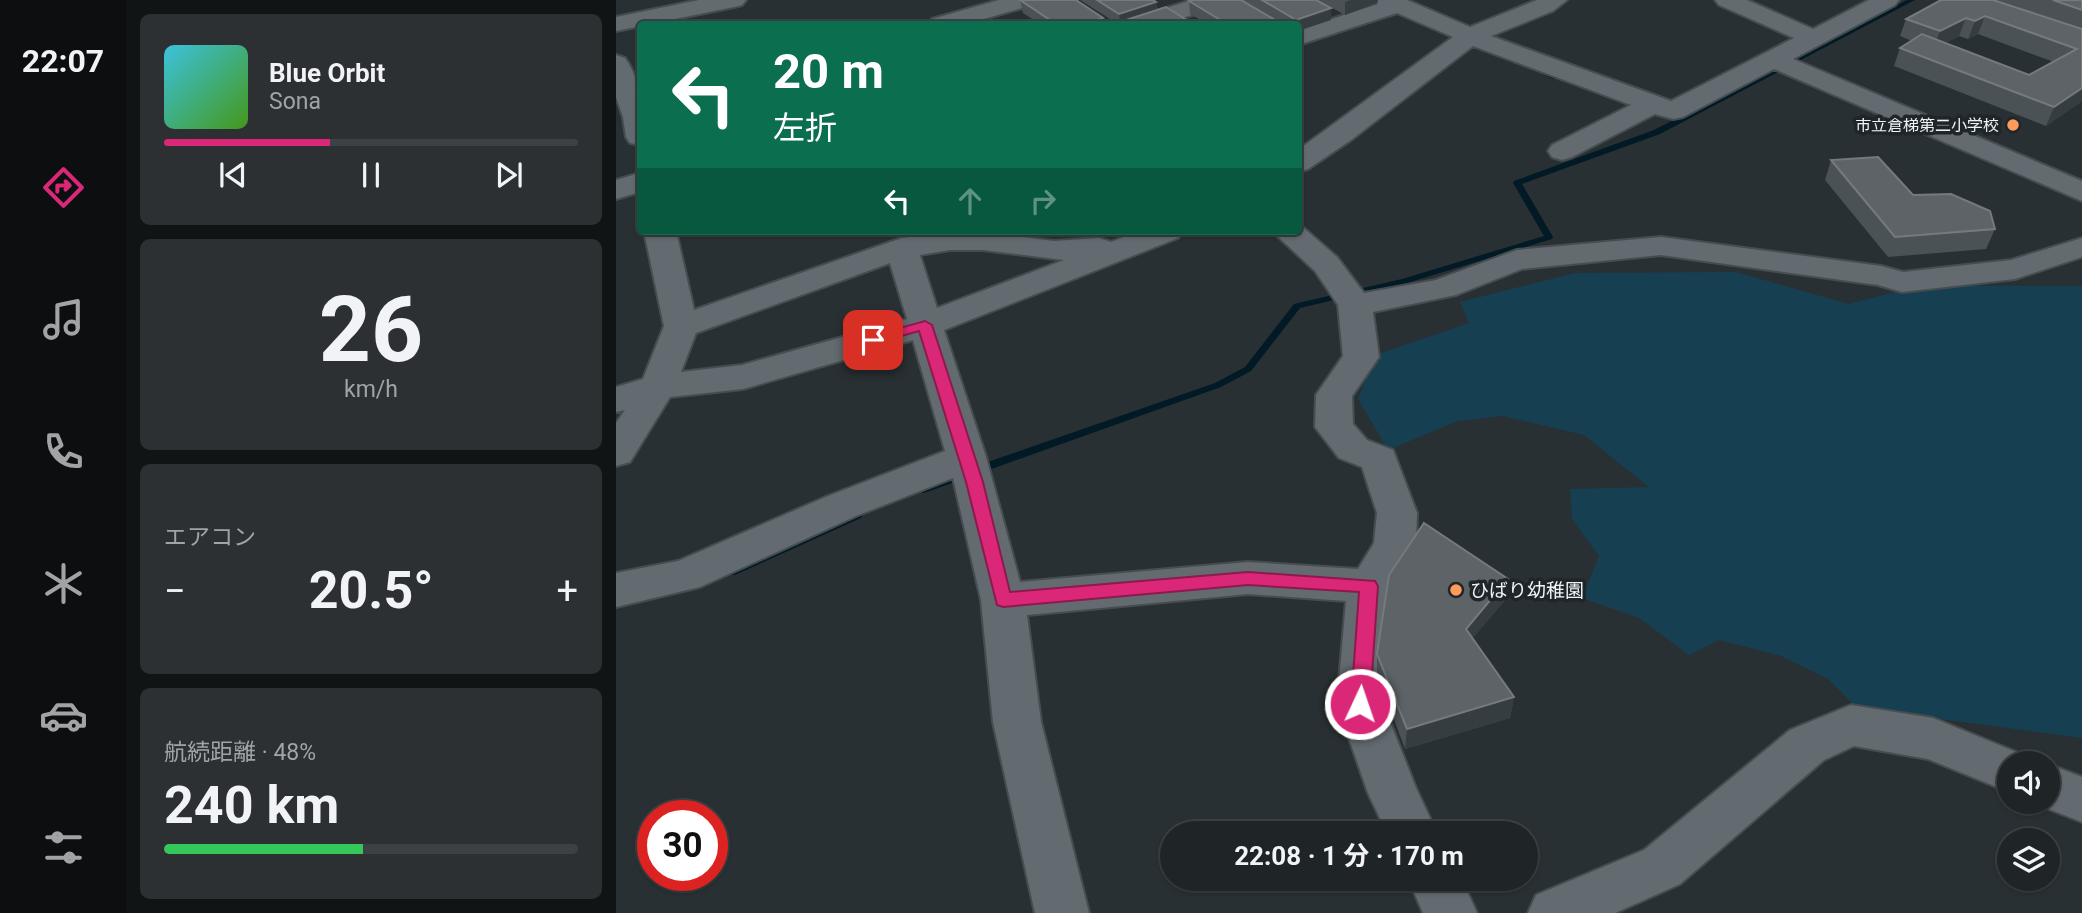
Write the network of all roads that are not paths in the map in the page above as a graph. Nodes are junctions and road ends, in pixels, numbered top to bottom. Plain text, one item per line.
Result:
1 (734, 0) edge
2 (1025, 0) edge
3 (1139, 0) edge
4 (1555, 0) edge
5 (1727, 0) edge
6 (1887, 0) edge
7 (1199, 2) edge
8 (1392, 3) edge
9 (993, 4) edge
10 (1318, 5) edge
11 (1173, 20) edge
12 (949, 21) edge
13 (1017, 21) edge
14 (1348, 22) junction
15 (616, 24) edge
16 (1470, 36) junction
17 (1302, 37) edge
18 (1812, 37) junction
19 (1775, 60) junction
20 (616, 63) edge
21 (1654, 104) junction
22 (633, 123) edge
23 (1562, 151) dead end
24 (1302, 161) edge
25 (637, 183) edge
26 (616, 190) edge
27 (2082, 192) edge
28 (661, 235) edge
29 (1293, 235) edge
30 (1153, 237) edge
31 (2082, 247) edge
32 (902, 248) junction
33 (1355, 305) junction
34 (925, 325) junction
35 (681, 326) junction
36 (658, 387) junction
37 (616, 400) edge
38 (616, 453) edge
39 (970, 469) junction
40 (1369, 586) junction
41 (616, 590) edge
42 (1003, 600) junction
43 (1997, 766) edge
44 (2060, 791) edge
45 (2082, 800) edge
46 (1406, 821) edge
47 (1440, 891) edge
48 (1062, 913) edge
49 (1450, 913) edge
50 (1555, 913) edge

1 - 15 street
2 - 9 street
3 - 11 street
4 - 16 street
5 - 18 street
6 - 18 street
7 - 11 street
8 - 14 street
8 - 16 street
9 - 12 street
9 - 13 street
10 - 14 street
14 - 17 street
16 - 21 street
16 - 24 street
18 - 19 street
19 - 21 street
19 - 27 street
20 - 22 street
21 - 23 street
25 - 26 street
28 - 35 street
29 - 33 street
30 - 32 street
30 - 34 street
31 - 33 street
32 - 34 street
32 - 35 street
33 - 40 street
34 - 36 street
34 - 39 street
35 - 36 street
36 - 37 street
36 - 38 street
39 - 41 street
39 - 42 street
40 - 42 street
40 - 46 street
42 - 48 street
43 - 50 street
44 - 45 street
47 - 49 street

